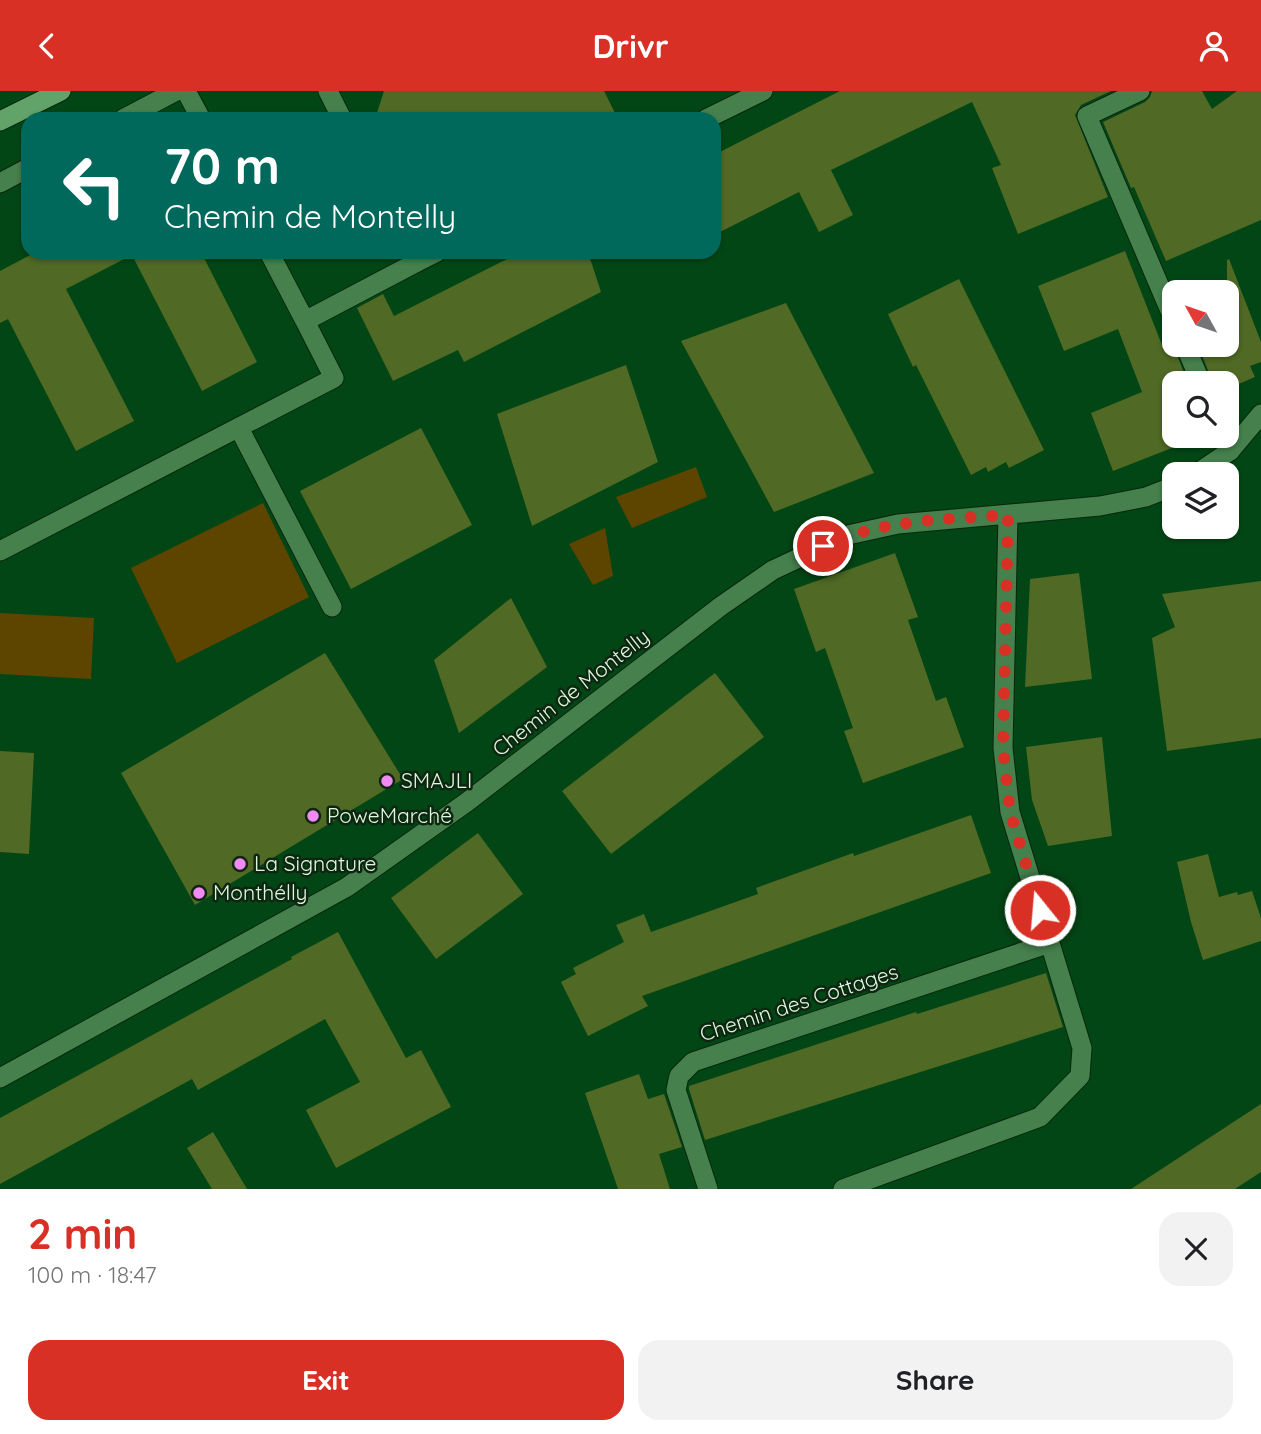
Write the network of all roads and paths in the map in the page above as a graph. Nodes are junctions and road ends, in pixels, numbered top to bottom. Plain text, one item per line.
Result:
1 (61, 91) edge
2 (176, 91) edge
3 (186, 91) edge
4 (328, 91) edge
5 (763, 91) edge
6 (1140, 91) edge
7 (136, 112) edge
8 (197, 112) edge
9 (338, 112) edge
10 (720, 112) edge
11 (0, 121) edge
12 (21, 172) edge
13 (0, 183) edge
14 (273, 259) edge
15 (411, 259) edge
16 (1162, 292) edge
17 (304, 321) junction
18 (1261, 414) edge
19 (239, 428) junction
20 (1239, 433) edge
21 (1222, 448) edge
22 (1208, 462) edge
23 (1162, 491) edge
24 (1008, 515) junction
25 (0, 551) edge
26 (332, 607) dead end
27 (1050, 943) junction
28 (0, 1078) edge
29 (708, 1189) edge
30 (843, 1189) edge

1 - 11 main road
2 - 7 street
3 - 8 street
4 - 9 street
5 - 10 street
6 - 16 street
12 - 13 street
14 - 17 street
15 - 17 street
17 - 19 street
18 - 20 street
19 - 25 street
19 - 26 street
21 - 22 street
23 - 24 street, Chemin de Montelly
24 - 27 street
24 - 28 street, Chemin de Montelly
27 - 29 street, Chemin des Cottages
27 - 30 street

